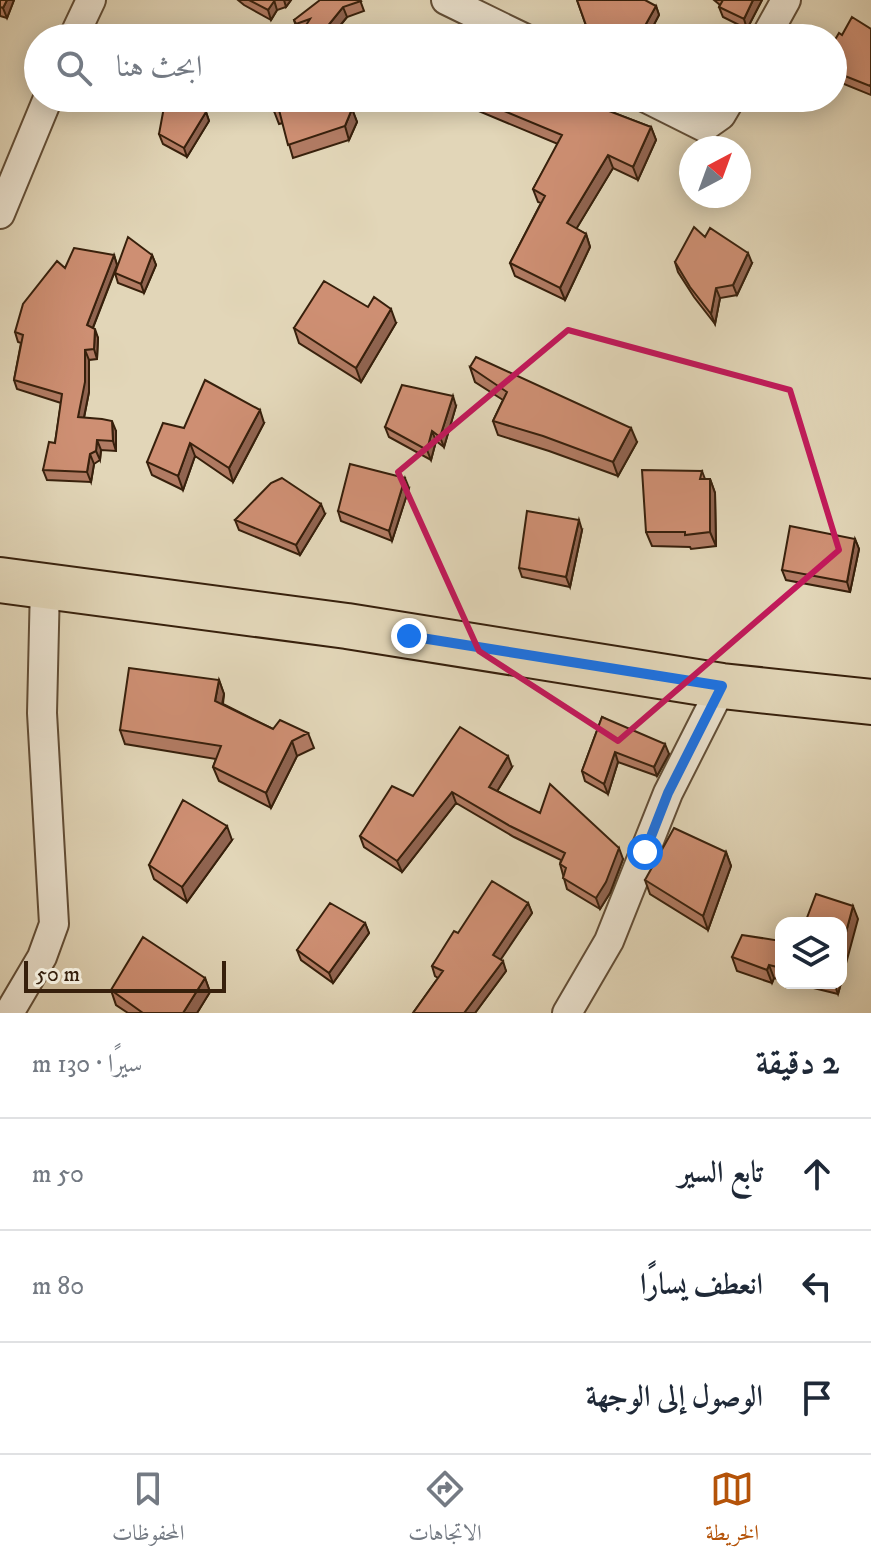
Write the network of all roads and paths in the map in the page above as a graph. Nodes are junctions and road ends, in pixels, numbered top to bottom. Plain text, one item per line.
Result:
1 (91, 0) edge
2 (446, 0) edge
3 (786, 0) edge
4 (80, 24) edge
5 (495, 24) edge
6 (773, 24) edge
7 (42, 112) edge
8 (674, 112) edge
9 (723, 112) edge
10 (0, 214) edge
11 (0, 580) edge
12 (45, 585) junction
13 (722, 686) junction
14 (871, 702) edge
15 (9, 1013) edge
16 (567, 1013) edge

1 - 4 street
2 - 5 street
3 - 6 street
7 - 10 street
8 - 9 street
11 - 12 main road
12 - 13 main road
12 - 15 street
13 - 14 main road
13 - 16 street

